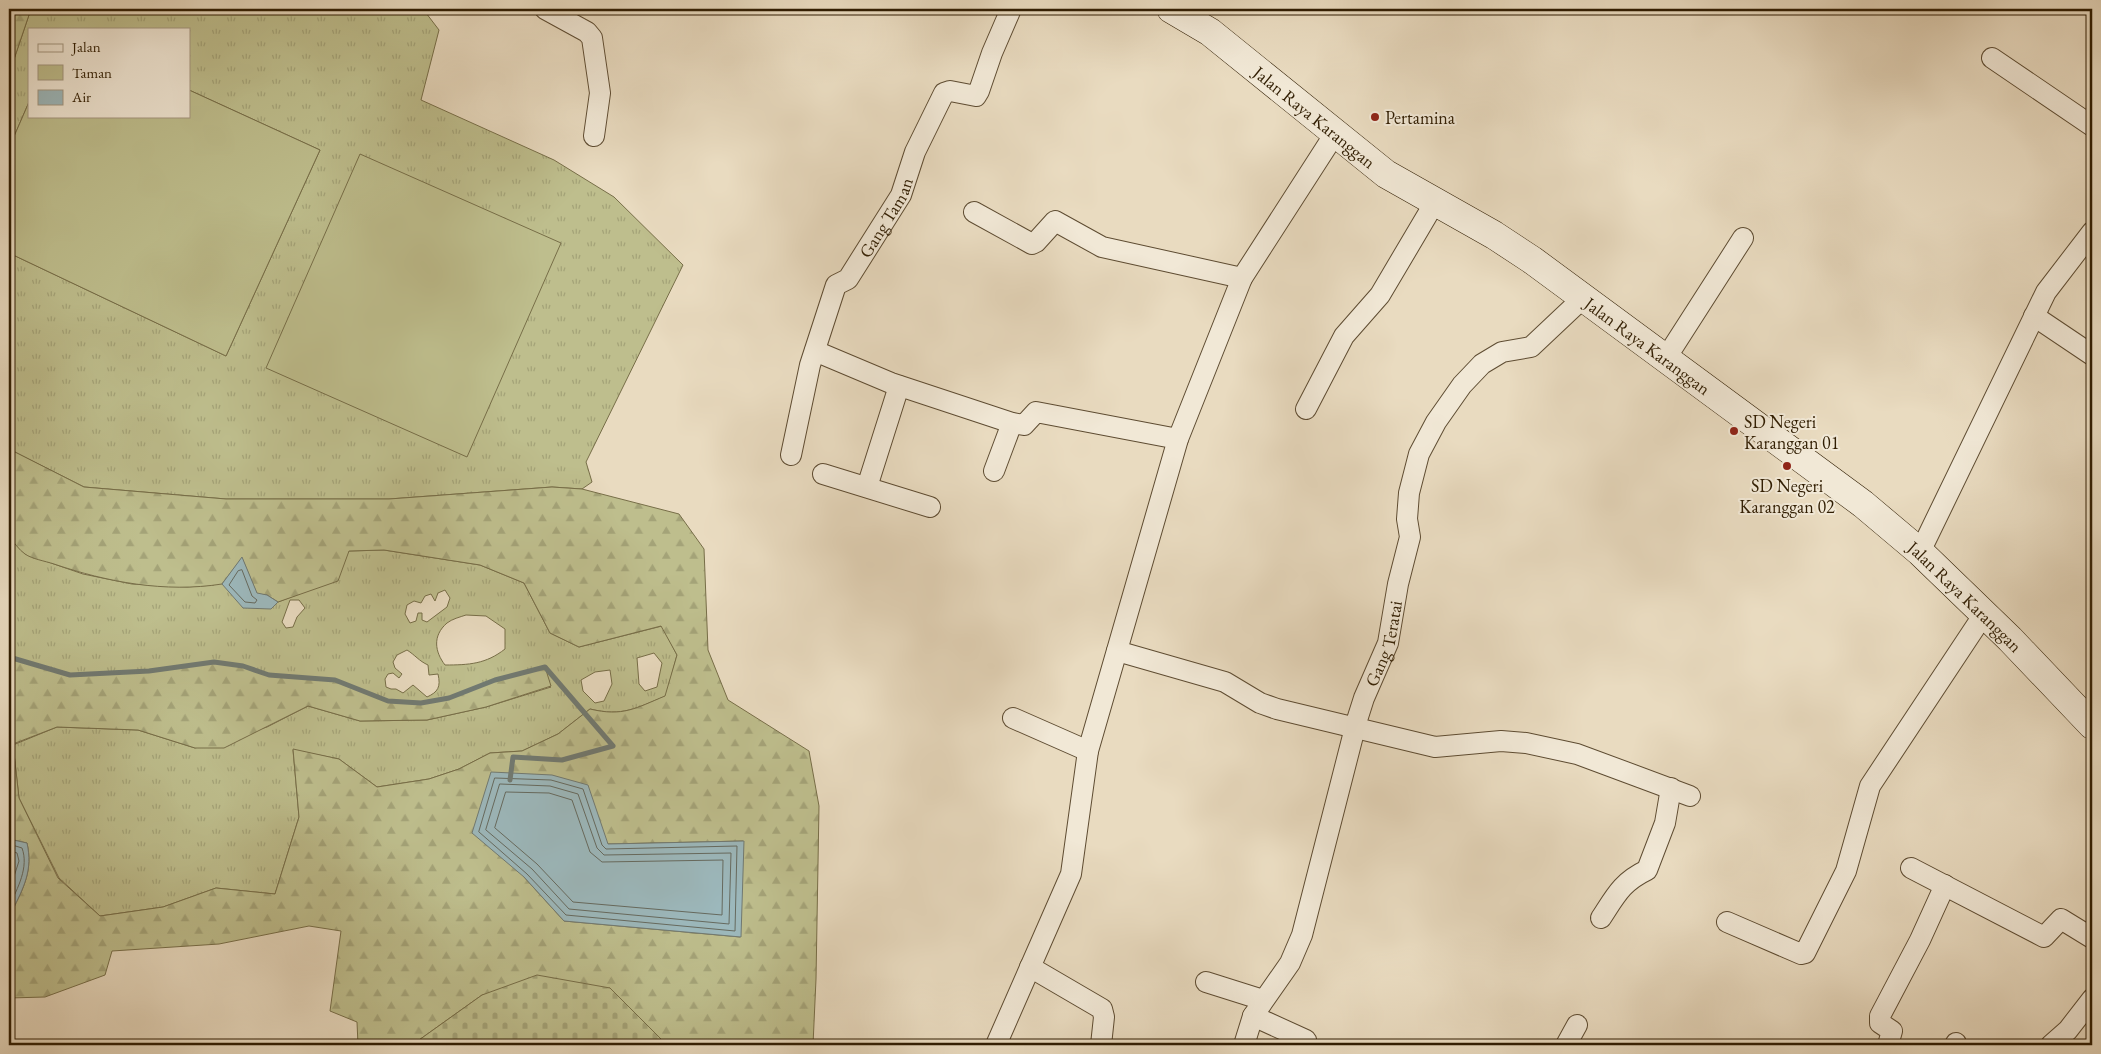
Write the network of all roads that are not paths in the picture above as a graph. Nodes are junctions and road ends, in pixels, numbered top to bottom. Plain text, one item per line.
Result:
1 (545, 9) edge
2 (1011, 9) edge
3 (1171, 9) edge
4 (1992, 58) dead end
5 (2092, 126) edge
6 (1336, 132) junction
7 (594, 136) dead end
8 (1435, 202) junction
9 (974, 212) dead end
10 (2092, 232) edge
11 (1743, 238) dead end
12 (1242, 278) junction
13 (1583, 298) junction
14 (2034, 316) junction
15 (815, 351) junction
16 (2092, 354) edge
17 (1666, 358) junction
18 (899, 386) junction
19 (1306, 409) dead end
20 (1012, 423) junction
21 (1178, 439) junction
22 (791, 455) dead end
23 (994, 471) dead end
24 (822, 474) dead end
25 (867, 487) junction
26 (930, 507) dead end
27 (1920, 552) junction
28 (1984, 614) junction
29 (1117, 650) junction
30 (1013, 718) dead end
31 (2092, 725) edge
32 (1356, 728) junction
33 (1088, 751) junction
34 (1671, 788) junction
35 (1690, 796) dead end
36 (1912, 868) dead end
37 (1945, 885) junction
38 (1601, 918) dead end
39 (1727, 922) dead end
40 (2092, 938) edge
41 (1030, 967) junction
42 (1206, 982) dead end
43 (2092, 999) edge
44 (1258, 1008) junction
45 (1577, 1025) dead end
46 (1306, 1040) dead end
47 (996, 1045) edge
48 (1101, 1045) edge
49 (1244, 1045) edge
50 (1566, 1045) edge
51 (1888, 1045) edge
52 (2051, 1045) edge

1 - 7 street
2 - 15 street, Gang Taman
3 - 6 street, Jalan Raya Karanggan
4 - 5 street
6 - 8 street, Jalan Raya Karanggan
6 - 12 street
8 - 13 street, Jalan Raya Karanggan
8 - 19 street
9 - 12 street
10 - 14 street
11 - 17 street
12 - 21 street
13 - 17 street, Jalan Raya Karanggan
13 - 32 street, Gang Teratai
14 - 16 street
14 - 27 street
15 - 18 street
15 - 22 street, Gang Taman
17 - 27 street, Jalan Raya Karanggan
18 - 20 street
18 - 25 street
20 - 21 street
20 - 23 street
21 - 29 street
24 - 25 street
25 - 26 street
27 - 28 street, Jalan Raya Karanggan
28 - 31 street, Jalan Raya Karanggan
28 - 39 street
29 - 32 street
29 - 33 street
30 - 33 street
32 - 34 street
32 - 44 street, Gang Teratai
33 - 41 street
34 - 35 street
34 - 38 street
36 - 37 street
37 - 40 street
37 - 51 street
41 - 47 street
41 - 48 street
42 - 44 street
43 - 52 street
44 - 46 street
44 - 49 street, Gang Teratai
45 - 50 street

